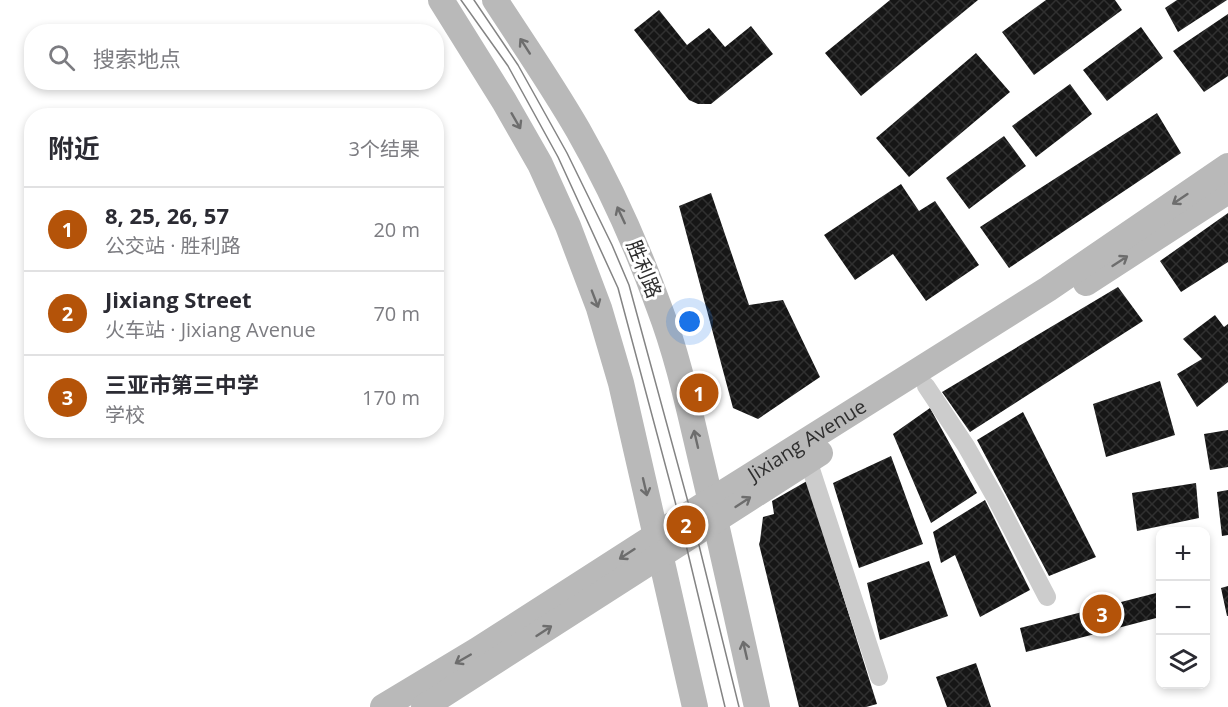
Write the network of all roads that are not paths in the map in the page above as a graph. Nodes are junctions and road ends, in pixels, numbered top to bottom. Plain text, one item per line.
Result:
1 (441, 0) edge
2 (495, 0) edge
3 (1228, 166) edge
4 (1228, 191) edge
5 (926, 386) junction
6 (808, 460) junction
7 (713, 511) junction
8 (658, 546) junction
9 (1047, 597) dead end
10 (879, 677) dead end
11 (383, 707) edge
12 (424, 707) edge
13 (695, 707) edge
14 (757, 707) edge

1 -> 8 main road
7 -> 2 main road, 胜利路
3 -> 7 main road, Jixiang Avenue
5 -> 4 main road, Jixiang Avenue
5 - 6 main road, Jixiang Avenue
5 - 9 street
7 -> 6 main road, Jixiang Avenue
6 - 10 street
7 - 8 main road, Jixiang Avenue
14 -> 7 main road, 胜利路
8 -> 11 main road, Jixiang Avenue
12 -> 8 main road, Jixiang Avenue
8 - 13 main road

